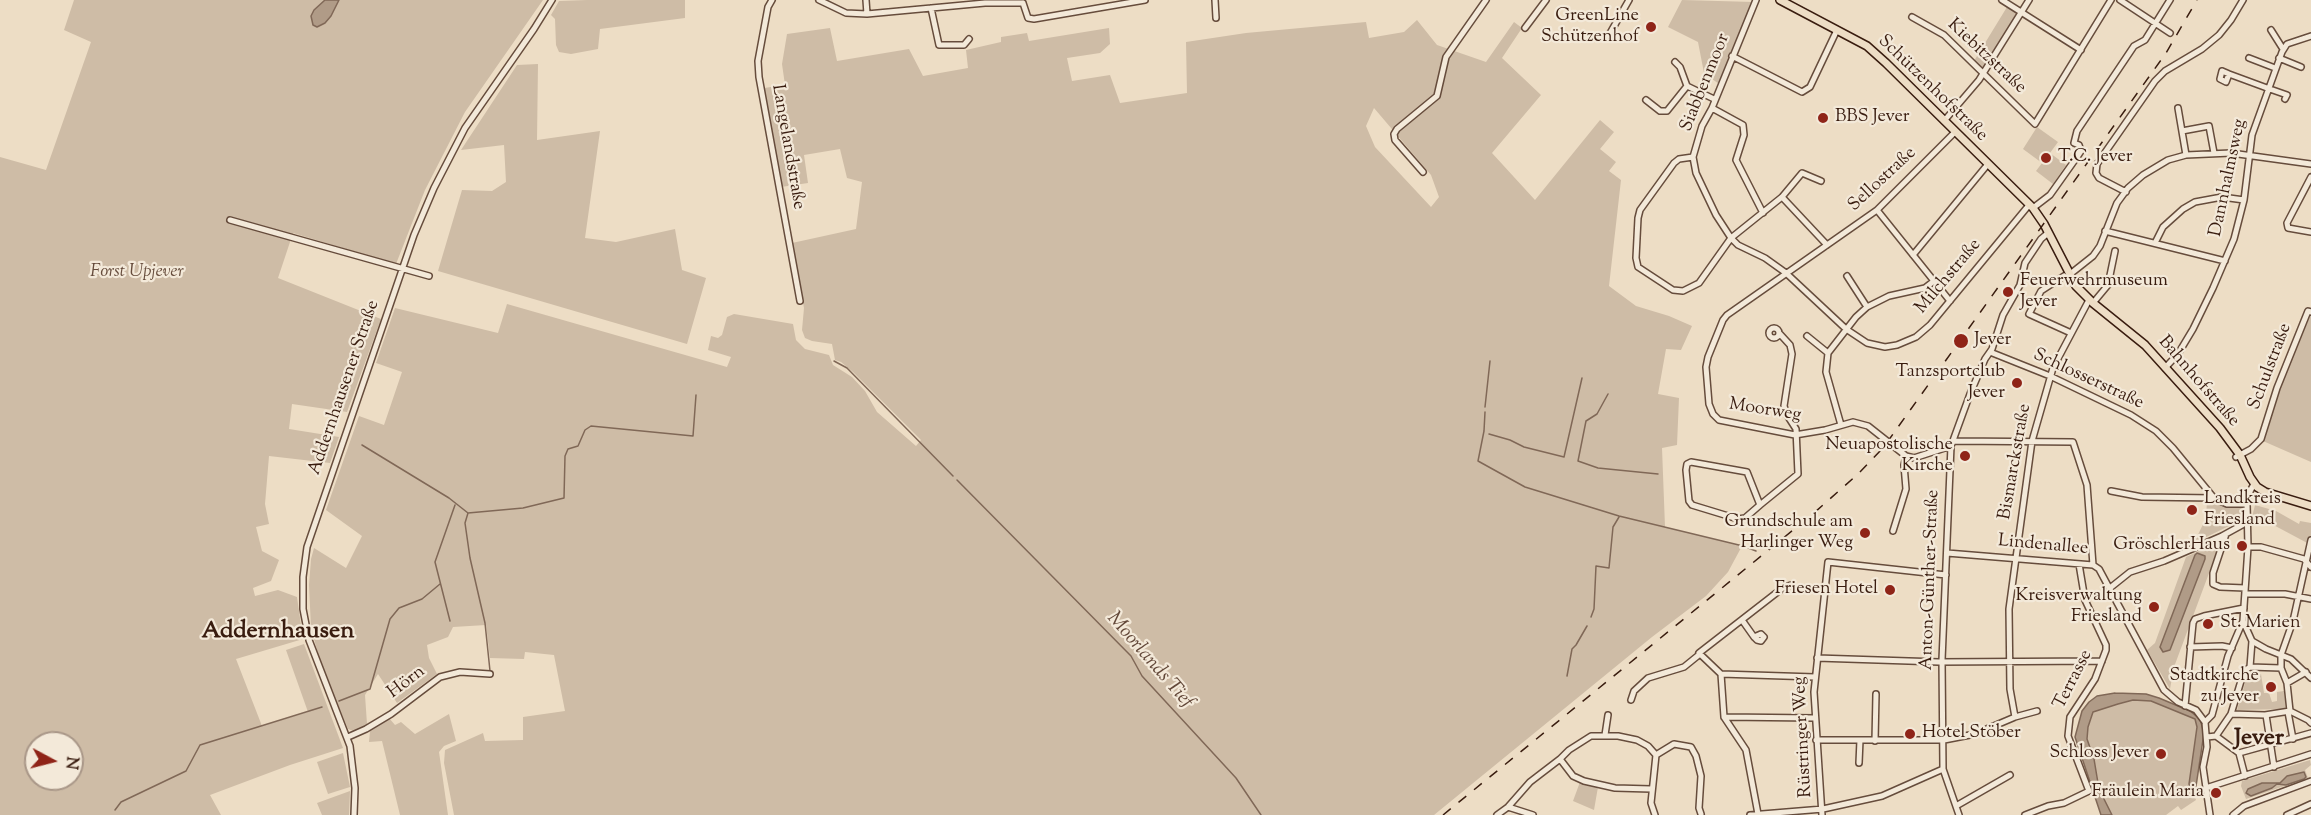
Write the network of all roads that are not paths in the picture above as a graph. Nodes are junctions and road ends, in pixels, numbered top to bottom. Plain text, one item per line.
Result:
1 (552, 0) edge
2 (772, 0) edge
3 (778, 0) edge
4 (819, 0) edge
5 (866, 0) edge
6 (1145, 0) edge
7 (1215, 0) edge
8 (1486, 0) edge
9 (1546, 0) edge
10 (1629, 0) edge
11 (1756, 0) edge
12 (1780, 0) edge
13 (2002, 0) edge
14 (2029, 0) edge
15 (2111, 0) edge
16 (2120, 0) edge
17 (2170, 0) edge
18 (2242, 0) edge
19 (1024, 2) edge
20 (1110, 2) edge
21 (1794, 3) edge
22 (931, 8) junction
23 (2021, 12) junction
24 (867, 14) junction
25 (1912, 17) dead end
26 (1216, 18) dead end
27 (2156, 23) junction
28 (1525, 28) dead end
29 (1838, 30) junction
30 (2271, 30) dead end
31 (2170, 33) dead end
32 (1609, 35) dead end
33 (2311, 36) edge
34 (969, 39) dead end
35 (2283, 49) junction
36 (2081, 50) junction
37 (1732, 56) junction
38 (2249, 58) dead end
39 (2279, 58) junction
40 (1675, 62) dead end
41 (2301, 67) dead end
42 (2275, 68) junction
43 (1983, 73) junction
44 (2229, 74) dead end
45 (1687, 86) junction
46 (2267, 88) junction
47 (2287, 95) dead end
48 (1714, 99) junction
49 (1646, 100) dead end
50 (1712, 108) junction
51 (2178, 108) dead end
52 (1944, 121) junction
53 (2182, 131) junction
54 (1955, 132) junction
55 (2214, 153) junction
56 (2186, 155) junction
57 (2249, 155) junction
58 (1693, 157) junction
59 (1988, 164) junction
60 (2311, 164) edge
61 (1423, 172) dead end
62 (2311, 177) edge
63 (1821, 181) dead end
64 (2126, 192) junction
65 (1782, 197) junction
66 (2244, 200) junction
67 (2031, 207) junction
68 (1877, 210) junction
69 (1763, 213) junction
70 (230, 219) dead end
71 (2044, 224) joint
72 (2105, 231) junction
73 (2311, 232) edge
74 (2048, 233) junction
75 (1731, 238) junction
76 (2155, 243) junction
77 (1827, 245) junction
78 (2115, 251) dead end
79 (1913, 255) junction
80 (2225, 261) junction
81 (402, 267) junction
82 (1786, 273) junction
83 (2067, 275) junction
84 (429, 276) dead end
85 (1847, 276) dead end
86 (1934, 281) junction
87 (800, 301) dead end
88 (1950, 301) junction
89 (2091, 302) junction
90 (1867, 307) junction
91 (2310, 311) edge
92 (1846, 329) junction
93 (1779, 333) dead end
94 (2071, 333) junction
95 (1807, 336) dead end
96 (1990, 352) junction
97 (1828, 353) junction
98 (2165, 368) junction
99 (2050, 376) junction
100 (1841, 425) junction
101 (1795, 435) junction
102 (2032, 441) junction
103 (1952, 444) junction
104 (1906, 456) junction
105 (2238, 456) junction
106 (2254, 484) junction
107 (2111, 491) dead end
108 (2211, 497) junction
109 (2247, 504) junction
110 (1760, 505) junction
111 (2311, 506) edge
112 (2247, 516) junction
113 (1893, 531) dead end
114 (2226, 534) junction
115 (2311, 540) edge
116 (2248, 547) junction
117 (1947, 553) junction
118 (2015, 558) junction
119 (2308, 559) edge
120 (2079, 564) junction
121 (2093, 565) junction
122 (2311, 567) edge
123 (1946, 575) junction
124 (1791, 585) dead end
125 (2110, 588) junction
126 (2245, 591) junction
127 (2298, 596) junction
128 (2311, 599) edge
129 (2244, 608) junction
130 (1742, 620) junction
131 (2243, 621) junction
132 (1754, 637) dead end
133 (2252, 641) junction
134 (2190, 647) junction
135 (2232, 648) junction
136 (1699, 654) junction
137 (2282, 656) junction
138 (1817, 658) junction
139 (1942, 660) junction
140 (2009, 661) junction
141 (2102, 661) junction
142 (2250, 667) junction
143 (2281, 669) junction
144 (1721, 674) junction
145 (2309, 674) edge
146 (490, 675) dead end
147 (1815, 677) junction
148 (2287, 683) junction
149 (1876, 694) dead end
150 (1631, 700) dead end
151 (2185, 706) junction
152 (2037, 711) dead end
153 (2289, 712) junction
154 (2231, 714) junction
155 (2266, 715) junction
156 (1608, 716) dead end
157 (1724, 717) junction
158 (2015, 717) junction
159 (1815, 718) junction
160 (2310, 721) edge
161 (2205, 722) junction
162 (2311, 733) edge
163 (1605, 735) junction
164 (2216, 736) junction
165 (348, 737) junction
166 (2207, 737) junction
167 (1816, 740) junction
168 (1944, 740) junction
169 (2293, 740) junction
170 (1860, 741) junction
171 (1875, 741) junction
172 (2270, 746) junction
173 (2239, 753) junction
174 (2311, 754) edge
175 (1656, 755) junction
176 (1560, 759) junction
177 (1859, 763) dead end
178 (2274, 767) junction
179 (1943, 769) junction
180 (2010, 775) dead end
181 (2245, 776) junction
182 (2311, 781) edge
183 (2206, 788) junction
184 (1651, 789) junction
185 (2311, 804) edge
186 (1956, 806) junction
187 (1508, 807) junction
188 (1822, 812) edge
189 (2300, 813) edge
190 (1758, 814) edge
191 (354, 815) edge
192 (1497, 815) edge
193 (1533, 815) edge
194 (1655, 815) edge
195 (1695, 815) edge
196 (1702, 815) edge
197 (1750, 815) edge
198 (1959, 815) edge
199 (2025, 815) edge
200 (2210, 815) edge
201 (2233, 815) edge
202 (2287, 815) edge

1 - 81 street, Addernhausener Straße
2 - 3 street
2 - 87 street, Langelandstraße
4 - 24 street
5 - 24 street
6 - 20 street
7 - 26 street
8 - 61 street
9 - 28 street
10 - 32 street
11 - 37 street, Siabbenmoor
12 - 21 main road, Schützenhofstraße
13 - 23 street
14 - 23 street
15 - 36 street
16 - 27 street
17 - 27 street
18 - 64 street
19 - 20 street
19 - 22 street
21 - 29 main road, Schützenhofstraße
22 - 24 street
22 - 34 street
23 - 36 street
23 - 43 street
25 - 43 street, Kiebitzstraße
27 - 31 street
27 - 67 street, Milchstraße
29 - 37 street
29 - 52 main road, Schützenhofstraße
30 - 35 street
33 - 35 street
35 - 39 street, Dannhalmsweg
36 - 43 street, Kiebitzstraße
37 - 48 street, Siabbenmoor
38 - 42 street
39 - 41 street
39 - 42 street, Dannhalmsweg
40 - 45 street
42 - 46 street, Dannhalmsweg
43 - 52 street
44 - 46 street
45 - 48 street
45 - 49 street
46 - 47 street
46 - 57 street, Dannhalmsweg
48 - 50 street, Siabbenmoor
50 - 58 street, Siabbenmoor
50 - 69 street
51 - 53 street
52 - 54 main road, Schützenhofstraße
53 - 55 street
53 - 56 street
54 - 59 main road, Schützenhofstraße
54 - 68 street, Sellostraße
55 - 56 street
55 - 57 street
56 - 64 street
57 - 60 street
57 - 66 street, Dannhalmsweg
58 - 75 street, Siabbenmoor
58 - 75 street
59 - 67 main road, Schützenhofstraße
59 - 79 street
62 - 73 street
63 - 65 street
64 - 72 street
65 - 69 street
65 - 77 street
66 - 76 street
66 - 80 street, Dannhalmsweg
67 - 71 main road, Schützenhofstraße
67 - 88 street, Milchstraße
68 - 77 street, Sellostraße
68 - 79 street
69 - 75 street
70 - 81 street
71 - 74 main road, Bahnhofstraße
72 - 76 street
72 - 83 street
74 - 83 main road, Bahnhofstraße
74 - 96 street, Anton-Günther-Straße
75 - 82 street, Siabbenmoor
76 - 80 street
77 - 82 street, Sellostraße
78 - 89 street, Bismarckstraße
79 - 86 street
80 - 98 street, Dannhalmsweg
81 - 84 street
81 - 165 street, Addernhausener Straße
82 - 92 street, Siabbenmoor
82 - 101 street, Moorweg
83 - 89 main road, Bahnhofstraße
83 - 94 street
85 - 90 street
86 - 88 street
86 - 90 street
88 - 92 street, Milchstraße
89 - 94 street, Bismarckstraße
89 - 98 main road, Bahnhofstraße
90 - 92 street
91 - 105 street, Schulstraße
92 - 97 street
93 - 101 street
94 - 99 street, Bismarckstraße
95 - 97 street
96 - 99 street, Schlosserstraße
96 - 103 street, Anton-Günther-Straße
97 - 100 street
98 - 105 main road, Bahnhofstraße
99 - 102 street, Bismarckstraße
99 - 108 street, Schlosserstraße
100 - 101 street, Moorweg
100 - 104 street, Moorweg
101 - 110 street
102 - 103 street
102 - 118 street, Bismarckstraße
102 - 121 street
103 - 104 street
103 - 117 street, Anton-Günther-Straße
104 - 113 street
105 - 106 main road, Bahnhofstraße
106 - 109 street
106 - 111 main road
107 - 108 street
108 - 109 street
109 - 112 street
110 - 110 street
112 - 114 street
112 - 116 street
114 - 125 street
114 - 126 street
115 - 119 street
116 - 119 street
116 - 126 street
117 - 118 street, Lindenallee
117 - 123 street, Anton-Günther-Straße
118 - 120 street, Lindenallee
118 - 140 street, Bismarckstraße
119 - 122 street
119 - 127 street
120 - 121 street, Lindenallee
120 - 141 street, Terrasse
121 - 125 street, Lindenallee
123 - 138 street, Rüstringer Weg
123 - 139 street, Anton-Günther-Straße
124 - 130 street
125 - 151 street, Lindenallee
126 - 127 street
126 - 129 street
127 - 128 street
127 - 137 street
129 - 131 street
129 - 134 street
130 - 132 street
130 - 136 street
131 - 133 street
131 - 135 street
133 - 137 street
133 - 142 street
134 - 135 street
134 - 151 street
135 - 161 street
136 - 144 street
136 - 150 street
137 - 143 street
137 - 145 street
138 - 139 street
138 - 147 street, Rüstringer Weg
139 - 140 street
139 - 168 street, Anton-Günther-Straße
140 - 141 street
140 - 158 street, Bismarckstraße
141 - 199 street, Terrasse
142 - 143 street
142 - 154 street
143 - 148 street
144 - 147 street
144 - 157 street
145 - 148 street
146 - 165 street, Hörn
147 - 159 street, Rüstringer Weg
148 - 153 street
149 - 171 street
151 - 161 street
152 - 158 street
153 - 155 street
153 - 160 street
153 - 169 street
154 - 155 street
154 - 164 street
155 - 172 street
156 - 163 street
157 - 159 street
157 - 190 street
158 - 168 street
159 - 167 street, Rüstringer Weg
161 - 166 street
162 - 169 street
163 - 175 street
163 - 176 street
164 - 166 street
164 - 173 street
165 - 191 street, Addernhausener Straße
166 - 183 street
167 - 170 street
167 - 188 street, Rüstringer Weg
168 - 171 street
168 - 179 street, Anton-Günther-Straße
169 - 172 street
170 - 171 street
170 - 177 street
172 - 173 street
172 - 178 street
173 - 181 street
174 - 178 street
175 - 184 street
175 - 196 street
176 - 184 street
176 - 187 street
178 - 181 street
179 - 186 street, Anton-Günther-Straße
179 - 188 street
180 - 186 street
181 - 183 street
182 - 201 street
183 - 200 street
184 - 194 street
185 - 189 street
186 - 198 street, Anton-Günther-Straße
187 - 192 street
187 - 193 street
188 - 190 street
189 - 202 street
190 - 197 street
195 - 196 street

